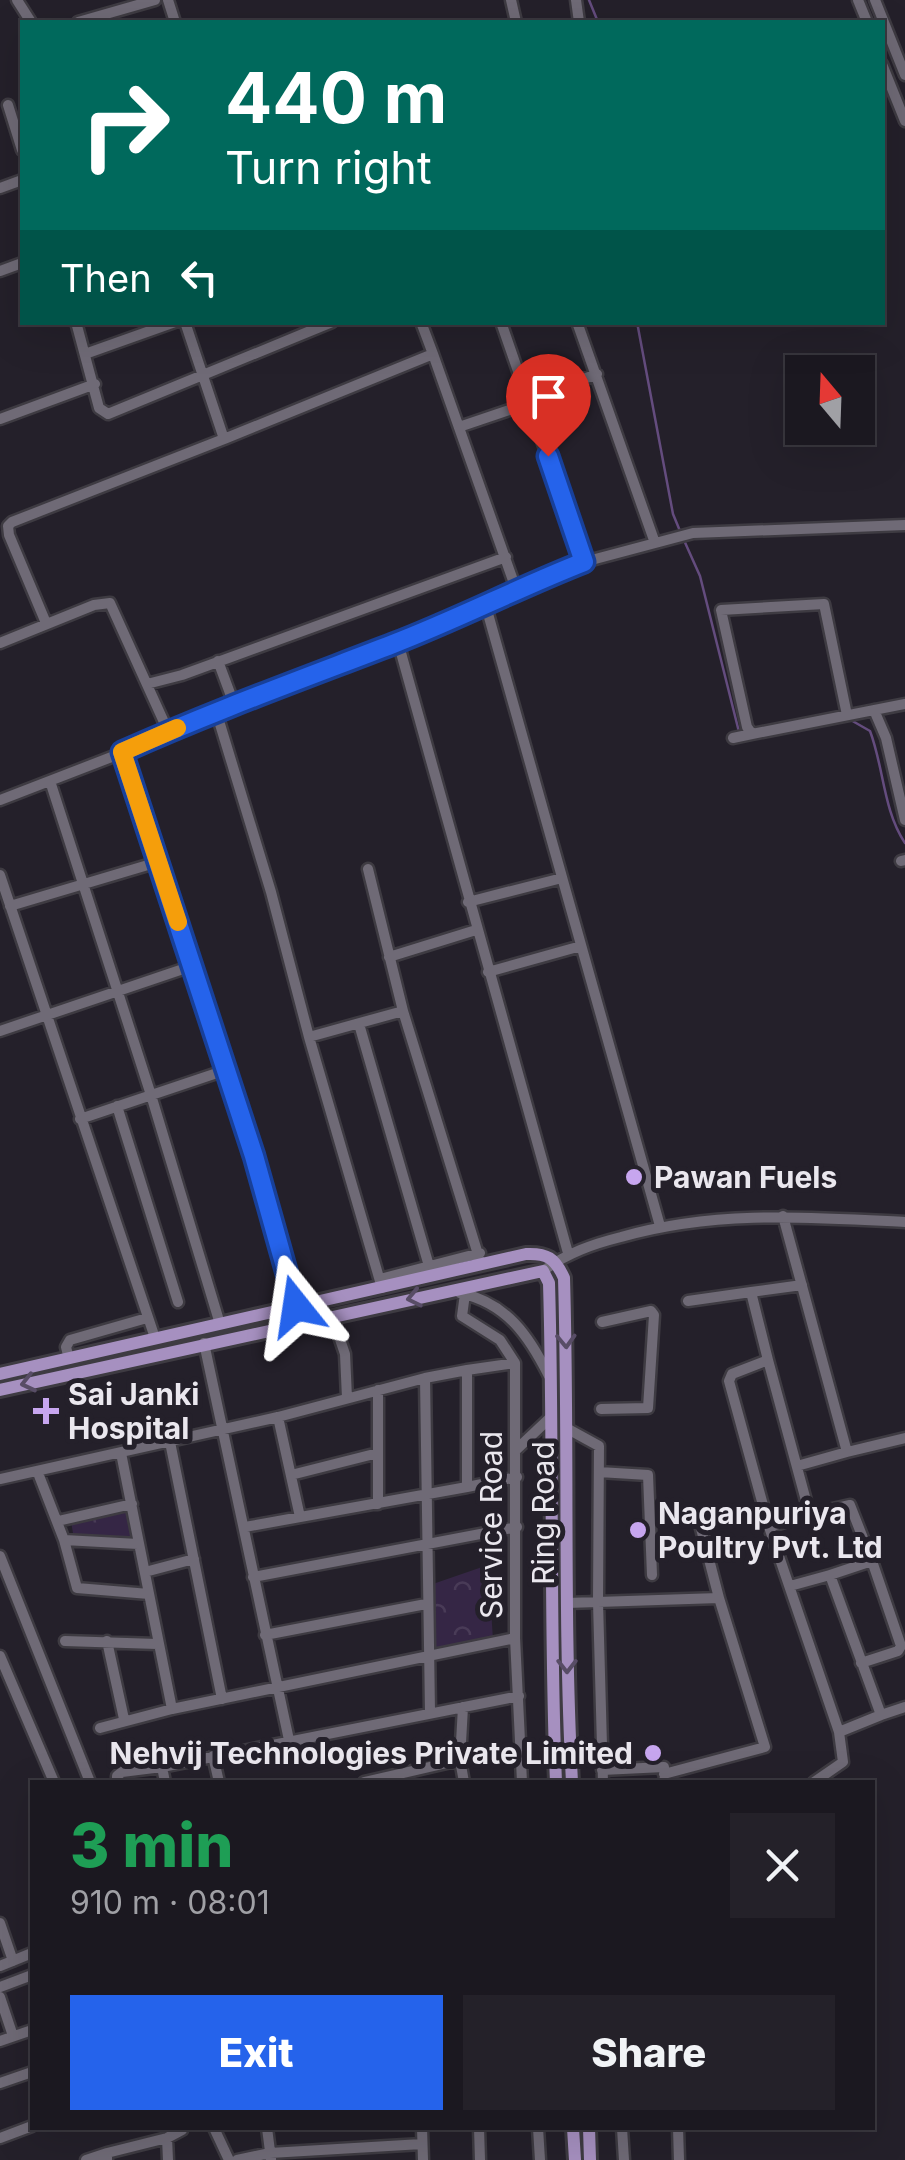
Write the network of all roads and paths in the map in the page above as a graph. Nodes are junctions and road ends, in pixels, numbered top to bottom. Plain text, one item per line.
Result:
1 (154, 0) edge
2 (90, 20) edge
3 (885, 25) edge
4 (885, 71) edge
5 (905, 75) edge
6 (8, 105) dead end
7 (904, 116) edge
8 (20, 144) edge
9 (77, 325) edge
10 (167, 325) edge
11 (185, 325) edge
12 (325, 325) edge
13 (422, 325) edge
14 (502, 325) edge
15 (578, 325) edge
16 (85, 354) junction
17 (433, 354) junction
18 (598, 374) junction
19 (204, 375) junction
20 (95, 384) junction
21 (529, 401) junction
22 (0, 419) edge
23 (460, 428) junction
24 (224, 438) junction
25 (905, 525) edge
26 (654, 542) junction
27 (506, 558) junction
28 (584, 562) junction
29 (516, 589) junction
30 (486, 604) junction
31 (46, 623) junction
32 (398, 642) junction
33 (0, 643) edge
34 (218, 661) junction
35 (147, 684) junction
36 (234, 704) junction
37 (905, 704) edge
38 (216, 710) junction
39 (874, 710) junction
40 (847, 715) junction
41 (168, 732) junction
42 (122, 752) junction
43 (50, 781) junction
44 (0, 800) edge
45 (905, 820) edge
46 (158, 862) junction
47 (368, 870) dead end
48 (0, 875) edge
49 (562, 878) junction
50 (82, 884) junction
51 (468, 902) junction
52 (10, 906) junction
53 (476, 930) junction
54 (581, 946) junction
55 (389, 957) junction
56 (192, 966) junction
57 (488, 972) junction
58 (116, 993) junction
59 (403, 1011) junction
60 (44, 1016) junction
61 (359, 1024) junction
62 (0, 1031) edge
63 (308, 1037) junction
64 (226, 1070) junction
65 (151, 1095) junction
66 (117, 1106) junction
67 (80, 1118) junction
68 (784, 1216) junction
69 (905, 1222) edge
70 (660, 1226) junction
71 (562, 1257) junction
72 (481, 1259) junction
73 (429, 1266) junction
74 (544, 1271) junction
75 (381, 1284) junction
76 (802, 1285) junction
77 (450, 1290) junction
78 (751, 1292) junction
79 (465, 1294) junction
80 (688, 1301) dead end
81 (178, 1302) dead end
82 (296, 1306) junction
83 (332, 1316) junction
84 (147, 1318) junction
85 (602, 1322) dead end
86 (220, 1324) junction
87 (155, 1338) junction
88 (204, 1343) junction
89 (69, 1359) junction
90 (768, 1360) junction
91 (515, 1363) junction
92 (467, 1370) junction
93 (0, 1374) edge
94 (425, 1378) junction
95 (552, 1382) junction
96 (0, 1390) edge
97 (378, 1390) junction
98 (347, 1398) junction
99 (601, 1409) dead end
100 (552, 1416) junction
101 (278, 1417) junction
102 (224, 1429) junction
103 (568, 1429) junction
104 (905, 1438) edge
105 (170, 1442) junction
106 (517, 1449) junction
107 (847, 1452) junction
108 (121, 1453) junction
109 (378, 1454) junction
110 (797, 1466) junction
111 (38, 1472) junction
112 (598, 1472) junction
113 (291, 1475) junction
114 (517, 1477) junction
115 (0, 1479) edge
116 (466, 1487) junction
117 (425, 1496) junction
118 (132, 1504) junction
119 (378, 1504) junction
120 (697, 1512) dead end
121 (806, 1515) junction
122 (300, 1518) junction
123 (58, 1521) junction
124 (246, 1527) junction
125 (516, 1527) junction
126 (769, 1527) junction
127 (64, 1540) junction
128 (138, 1544) junction
129 (426, 1544) junction
130 (0, 1556) edge
131 (194, 1559) junction
132 (872, 1561) junction
133 (145, 1572) junction
134 (830, 1574) junction
135 (652, 1575) dead end
136 (254, 1577) junction
137 (790, 1586) junction
138 (149, 1594) junction
139 (719, 1598) junction
140 (598, 1602) junction
141 (568, 1603) junction
142 (426, 1604) junction
143 (265, 1634) junction
144 (515, 1638) junction
145 (66, 1641) dead end
146 (107, 1641) junction
147 (158, 1644) junction
148 (0, 1656) edge
149 (427, 1658) junction
150 (861, 1663) junction
151 (276, 1687) junction
152 (519, 1696) junction
153 (222, 1699) junction
154 (463, 1707) junction
155 (905, 1708) edge
156 (172, 1709) junction
157 (430, 1712) junction
158 (881, 1714) junction
159 (124, 1719) junction
160 (100, 1728) dead end
161 (839, 1732) junction
162 (289, 1740) junction
163 (213, 1756) junction
164 (460, 1760) junction
165 (162, 1767) junction
166 (602, 1776) edge
167 (407, 1778) edge
168 (664, 1778) edge
169 (53, 1780) edge
170 (89, 1780) edge
171 (117, 1780) edge
172 (165, 1780) edge
173 (219, 1780) edge
174 (464, 1780) edge
175 (522, 1780) edge
176 (556, 1780) edge
177 (572, 1780) edge
178 (817, 1780) edge
179 (0, 1923) edge
180 (30, 1954) edge
181 (14, 1961) junction
182 (0, 1966) edge
183 (30, 1975) edge
184 (0, 1987) edge
185 (0, 1997) edge
186 (30, 2031) edge
187 (13, 2036) junction
188 (0, 2040) edge
189 (30, 2073) edge
190 (0, 2083) edge
191 (30, 2127) edge
192 (182, 2130) edge
193 (215, 2130) edge
194 (267, 2130) edge
195 (422, 2130) edge
196 (478, 2130) edge
197 (538, 2130) edge
198 (573, 2130) edge
199 (588, 2130) edge
200 (622, 2130) edge
201 (678, 2130) edge
202 (0, 2138) edge
203 (168, 2138) junction
204 (422, 2144) junction
205 (368, 2154) edge
206 (107, 2156) edge
207 (270, 2157) edge
208 (86, 2160) edge
209 (168, 2160) edge
210 (229, 2160) edge
211 (237, 2160) edge
212 (423, 2160) edge
213 (480, 2160) edge
214 (540, 2160) edge
215 (575, 2160) edge
216 (590, 2160) edge
217 (624, 2160) edge
218 (679, 2160) edge

1 - 2 street
3 - 5 street
4 - 7 street
6 - 8 street
9 - 16 street
10 - 16 street
11 - 19 street
12 - 19 street
13 - 17 street
14 - 21 street
15 - 18 street
16 - 20 street
17 - 23 street
17 - 24 street
18 - 21 street
18 - 26 street
19 - 20 street
19 - 24 street
20 - 22 street
21 - 23 street
21 - 28 street
23 - 27 street
24 - 31 street
25 - 26 street
26 - 28 street
27 - 29 street
27 - 34 street
28 - 29 street
29 - 30 street
30 - 32 street
30 - 49 street
31 - 33 street
31 - 35 street
32 - 36 street
32 - 51 street
34 - 35 street
34 - 36 street
35 - 41 street
36 - 38 street
37 - 39 street
38 - 41 street
38 - 63 street
39 - 40 street
39 - 45 street
40 - 40 street
41 - 42 street
42 - 43 street
42 - 46 street
43 - 44 street
43 - 50 street
46 - 50 street
46 - 56 street
47 - 55 street
48 - 52 street
49 - 51 street
49 - 54 street
50 - 52 street
50 - 58 street
51 - 53 street
52 - 60 street
53 - 55 street
53 - 57 street
54 - 57 street
54 - 70 street
55 - 59 street
56 - 58 street
56 - 64 street
57 - 71 street
58 - 60 street
58 - 65 street
59 - 61 street
59 - 72 street
60 - 62 street
60 - 67 street
61 - 63 street
61 - 73 street
63 - 75 street
64 - 65 street
64 - 82 street
65 - 66 street
65 - 86 street
66 - 67 street
66 - 81 street
67 - 84 street
68 - 69 street
68 - 70 street
68 - 76 street
70 - 71 street
71 - 72 main road
71 - 74 street
71 -> 103 main road, Ring Road
72 - 73 street
72 - 75 main road
73 - 75 street
74 - 77 main road
74 - 95 main road, Ring Road
75 - 82 main road
76 - 78 street
76 - 107 street
77 - 79 street
77 -> 83 main road
78 - 80 street
78 - 90 street
79 - 91 street
79 - 95 street
82 - 86 main road
83 - 88 main road
83 - 98 street
84 - 87 street
84 - 89 street
85 - 99 street
86 - 87 main road
87 - 89 main road
88 -> 96 main road
88 - 102 street
89 - 93 main road
90 - 110 street
90 - 126 street
91 - 92 street
91 - 106 street, Service Road
92 - 94 street
92 - 116 street
94 - 97 street
94 - 117 street
95 - 100 main road, Ring Road
97 - 98 street
97 - 109 street
98 - 101 street
100 - 106 street
100 - 176 main road, Ring Road
101 - 102 street
101 - 113 street
102 - 105 street
102 - 124 street
103 - 112 street
103 - 141 main road, Ring Road
104 - 107 street
105 - 108 street
105 - 131 street
106 - 114 street, Service Road
107 - 110 street
108 - 111 street
108 - 118 street
109 - 113 street
109 - 119 street
110 - 121 street
111 - 115 street
111 - 123 street
112 - 135 street
112 - 140 street
113 - 122 street
114 - 116 street
114 - 125 street, Service Road
116 - 117 street
117 - 119 street
117 - 129 street
118 - 123 street
118 - 128 street
119 - 122 street
120 - 139 street
121 - 126 street
121 - 132 street
122 - 124 street
123 - 127 street
124 - 136 street
125 - 129 street
125 - 144 street, Service Road
126 - 137 street
127 - 128 street
127 - 138 street
128 - 133 street
129 - 136 street
129 - 142 street
130 - 170 street
131 - 133 street
131 - 153 street
132 - 134 street
132 - 150 street
133 - 138 street
134 - 137 street
134 - 150 street
136 - 143 street
137 - 161 street
138 - 147 street
139 - 140 street
139 - 168 street
140 - 141 street
140 - 166 street
141 -> 177 main road, Ring Road
142 - 143 street
142 - 149 street
143 - 151 street
144 - 149 street
144 - 152 street, Service Road
145 - 146 street
146 - 147 street
146 - 159 street
147 - 156 street
148 - 169 street
149 - 151 street
149 - 157 street
150 - 158 street
151 - 153 street
151 - 162 street
152 - 154 street
152 - 175 street, Service Road
153 - 156 street
154 - 157 street
154 - 164 street
155 - 158 street
156 - 159 street
157 - 162 street
158 - 161 street
159 - 160 street
161 - 178 street
162 - 163 street
163 - 165 street
163 - 173 street
164 - 167 street
164 - 174 street
165 - 171 street
165 - 172 street
166 - 168 street
179 - 181 street
180 - 181 street
181 - 182 street
183 - 184 street
185 - 187 street
186 - 187 street
187 - 188 street
189 - 190 street
191 - 202 street
192 - 203 street
193 - 210 street
194 - 207 street
195 - 204 street
196 - 213 street
197 - 214 street
198 - 215 main road
199 - 216 main road
200 - 217 street
201 - 218 street
203 - 206 street
203 - 209 street
204 - 205 street
204 - 212 street
205 - 207 street
206 - 208 street
207 - 211 street

